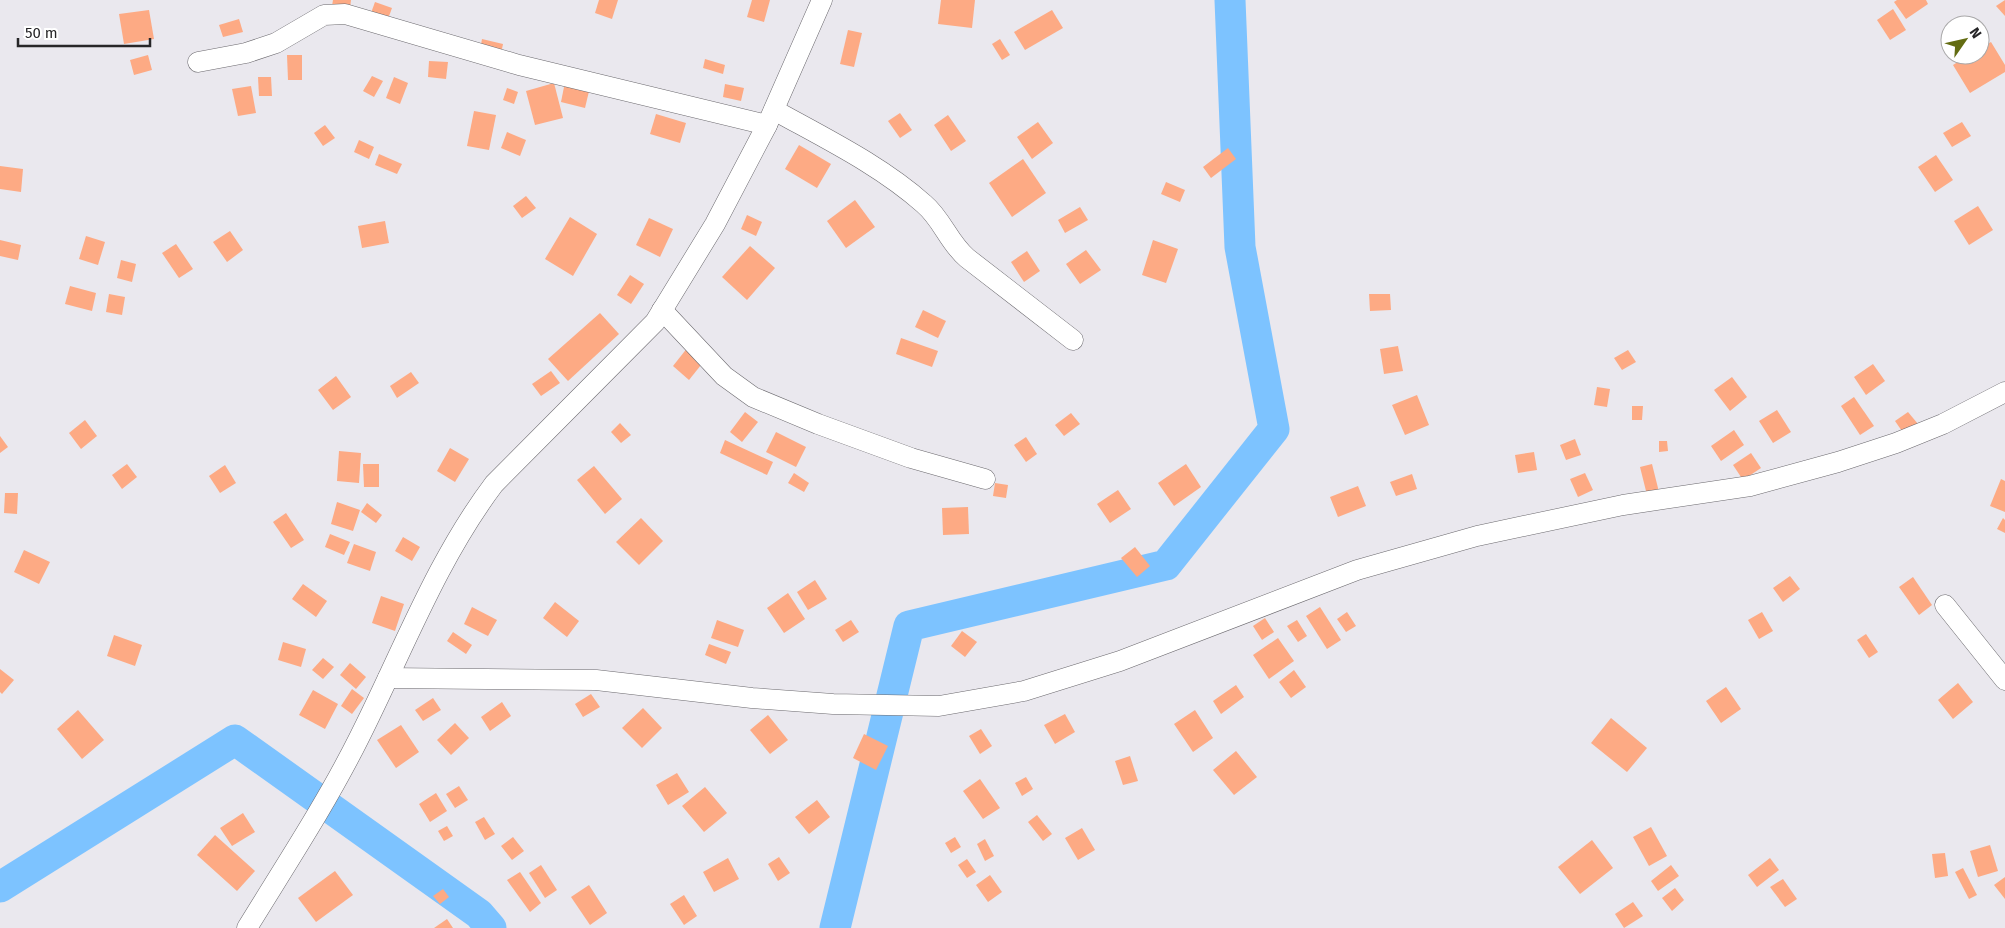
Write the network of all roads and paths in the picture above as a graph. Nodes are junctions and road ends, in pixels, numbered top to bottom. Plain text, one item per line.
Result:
1 (822, 0) edge
2 (198, 62) dead end
3 (771, 117) junction
4 (662, 310) junction
5 (1073, 340) dead end
6 (2005, 392) edge
7 (985, 479) dead end
8 (1945, 605) dead end
9 (388, 678) junction
10 (2005, 680) edge
11 (247, 928) edge

1 - 3 street
2 - 3 street
3 - 4 street
3 - 5 street
4 - 7 street
4 - 9 street
6 - 9 street
8 - 10 street
9 - 11 street

